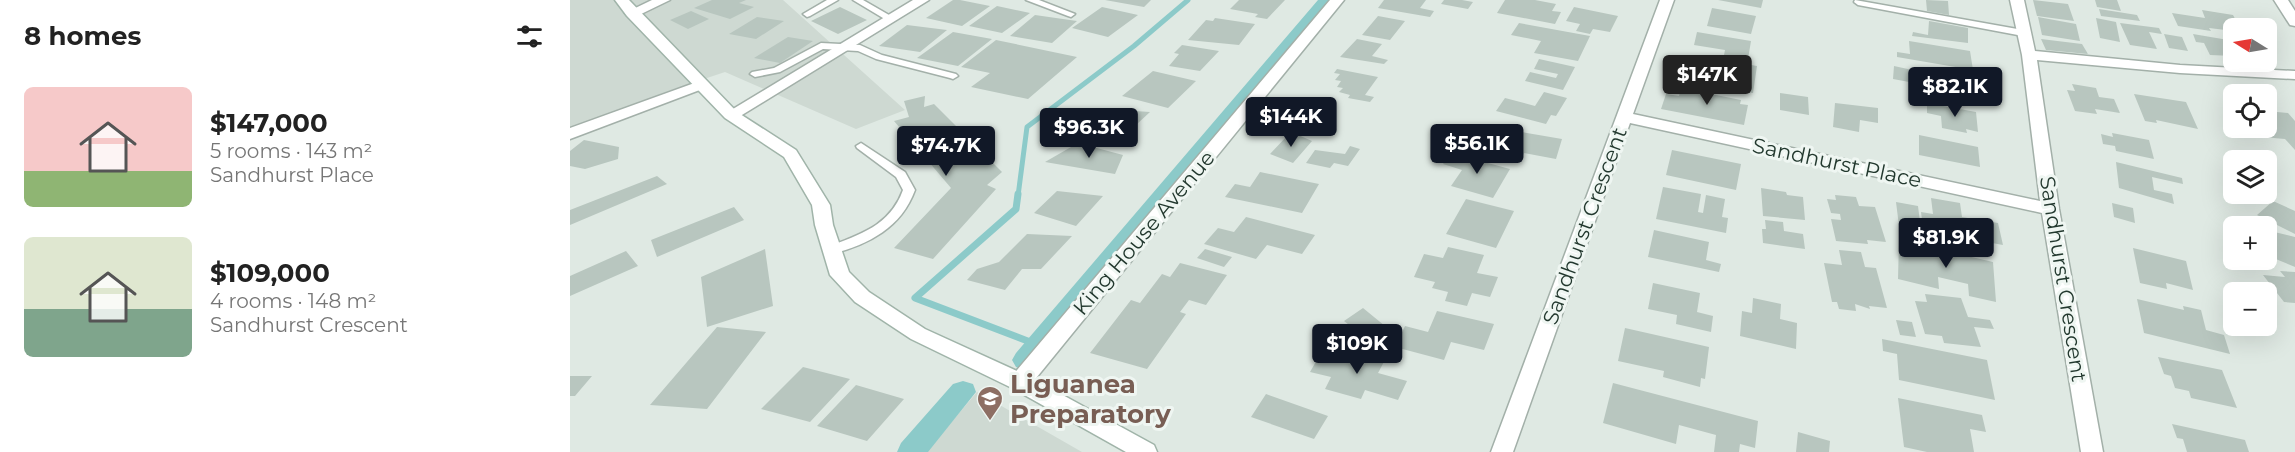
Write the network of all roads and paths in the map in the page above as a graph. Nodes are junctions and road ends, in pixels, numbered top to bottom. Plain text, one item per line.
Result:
1 (663, 0) edge
2 (834, 0) edge
3 (857, 0) edge
4 (922, 0) edge
5 (1030, 0) edge
6 (1337, 0) edge
7 (1667, 0) edge
8 (2017, 0) edge
9 (2281, 0) edge
10 (1858, 2) dead end
11 (627, 7) edge
12 (807, 14) dead end
13 (1071, 14) dead end
14 (891, 19) junction
15 (2295, 22) edge
16 (2023, 33) junction
17 (845, 46) junction
18 (2029, 55) junction
19 (755, 74) dead end
20 (2295, 75) edge
21 (953, 76) dead end
22 (700, 85) junction
23 (732, 115) junction
24 (1624, 117) junction
25 (570, 134) edge
26 (861, 146) dead end
27 (2049, 209) junction
28 (832, 250) junction
29 (1020, 382) junction
30 (1146, 452) edge
31 (1502, 452) edge
32 (2092, 452) edge

1 - 11 street
2 - 12 lane
3 - 14 lane
4 - 14 street
5 - 13 lane
6 - 29 street, King House Avenue
7 - 24 street, Sandhurst Crescent
8 - 16 street, Sandhurst Crescent
9 - 15 street
10 - 16 lane
11 - 22 street
14 - 17 street
16 - 18 street, Sandhurst Crescent
17 - 19 lane
17 - 21 lane
17 - 23 street
18 - 20 street
18 - 27 street, Sandhurst Crescent
22 - 23 street
22 - 25 street
23 - 28 street
24 - 27 street, Sandhurst Place
24 - 31 street, Sandhurst Crescent
26 - 28 lane
27 - 32 street, Sandhurst Crescent
28 - 29 street
29 - 30 street

